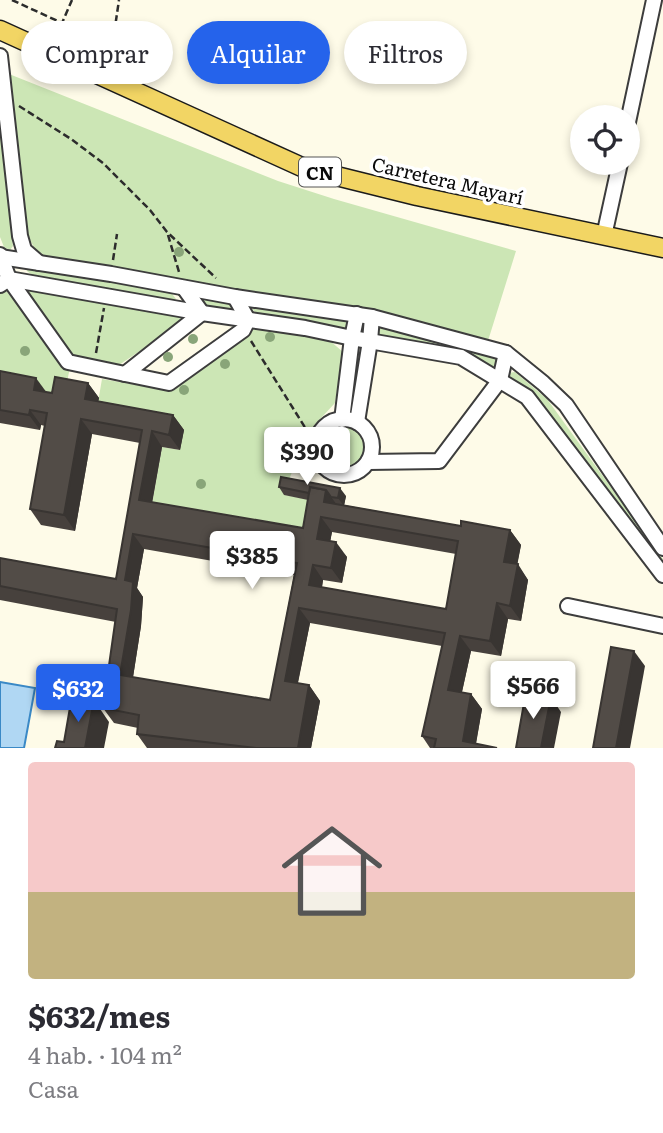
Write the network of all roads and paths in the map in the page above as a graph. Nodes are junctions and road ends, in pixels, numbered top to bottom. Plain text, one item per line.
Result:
1 (12, 0) edge
2 (72, 0) edge
3 (119, 0) edge
4 (654, 0) edge
5 (116, 21) edge
6 (0, 30) edge
7 (21, 40) edge
8 (0, 56) edge
9 (116, 84) edge
10 (4, 97) junction
11 (632, 105) edge
12 (617, 175) edge
13 (167, 232) junction
14 (604, 236) junction
15 (663, 248) edge
16 (0, 256) edge
17 (40, 264) junction
18 (5, 282) edge
19 (184, 288) junction
20 (235, 297) junction
21 (202, 313) junction
22 (357, 314) junction
23 (372, 317) junction
24 (246, 325) junction
25 (352, 338) junction
26 (370, 341) junction
27 (506, 353) junction
28 (125, 374) junction
29 (500, 380) junction
30 (349, 421) junction
31 (316, 445) junction
32 (368, 462) junction
33 (663, 548) edge
34 (663, 575) edge
35 (568, 606) dead end
36 (663, 626) edge

1 - 2 path
3 - 5 path
4 - 11 street
6 - 7 main road, Carretera Mayarí / CN
8 - 10 street
9 - 14 main road, Carretera Mayarí / CN
10 - 13 path
10 - 17 street
12 - 14 street
13 - 19 path
13 - 20 path
14 - 15 main road, Carretera Mayarí / CN
16 - 17 street
16 - 18 street
17 - 19 street
18 - 21 street
18 - 28 street
19 - 20 street
19 - 21 street
20 - 22 street
20 - 24 street
21 - 24 street
21 - 28 street
22 - 23 street
22 - 25 street
23 - 26 street
23 - 27 street
24 - 25 street
24 - 28 street
24 - 31 path
25 - 26 street
25 - 30 street
26 - 29 street
26 - 30 street
27 - 29 street
27 - 33 street
29 - 32 street
29 - 34 street
30 - 31 street
30 - 32 street
31 - 32 street
35 - 36 street

